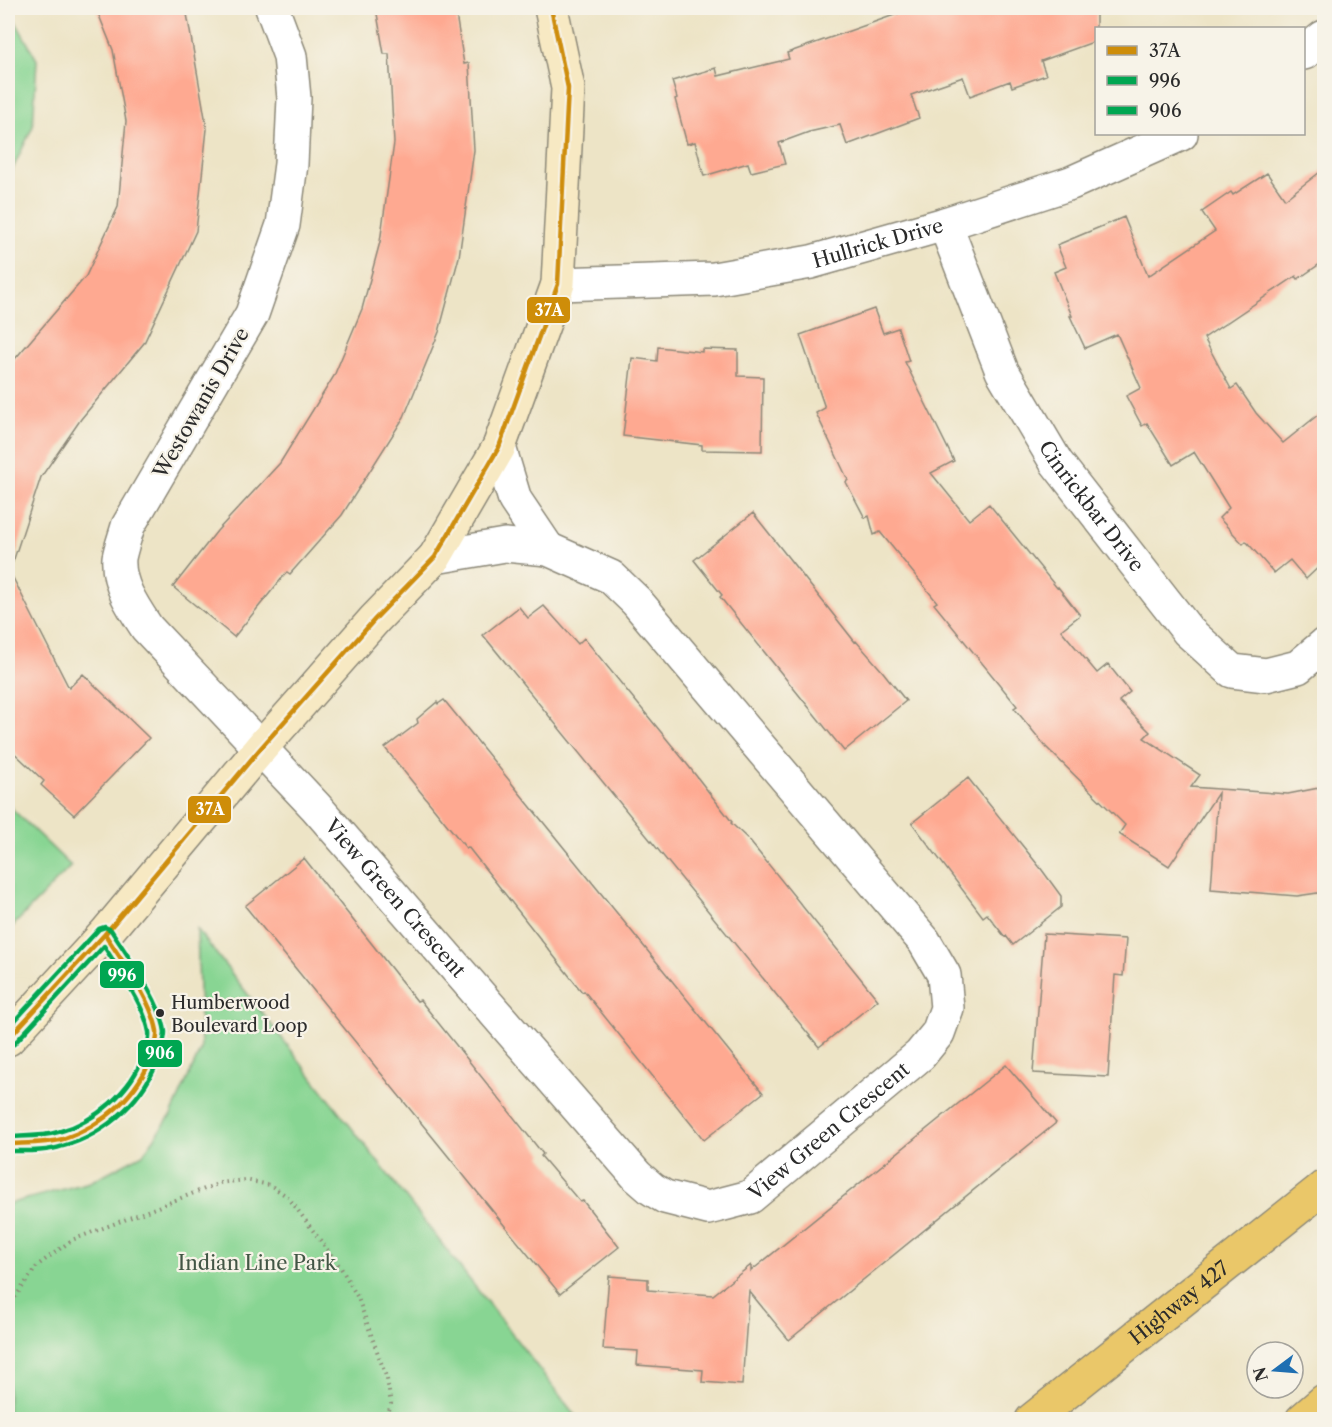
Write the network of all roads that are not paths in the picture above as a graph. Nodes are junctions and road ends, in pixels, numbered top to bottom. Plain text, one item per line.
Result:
1 (272, 8) edge
2 (551, 8) edge
3 (1324, 38) edge
4 (1305, 52) edge
5 (1179, 135) edge
6 (945, 224) junction
7 (558, 284) junction
8 (499, 447) junction
9 (548, 549) junction
10 (435, 557) junction
11 (1324, 645) edge
12 (260, 749) junction
13 (105, 934) junction
14 (8, 1039) edge
15 (8, 1143) edge
16 (1324, 1187) edge
17 (1324, 1401) edge
18 (1324, 1407) edge
19 (1032, 1419) edge
20 (1304, 1419) edge

1 - 12 street, Westowanis Drive
2 - 7 street
3 - 4 street
5 - 6 street, Hullrick Drive
6 - 7 street, Hullrick Drive
6 - 11 street, Cinrickbar Drive
7 - 8 street
8 - 9 street
8 - 10 street
9 - 10 street, View Green Crescent
9 - 12 street, View Green Crescent
10 - 12 street
12 - 13 street
13 - 14 street
13 - 15 lane
16 - 19 highway, Highway 427
17 - 20 highway
18 - 20 highway

